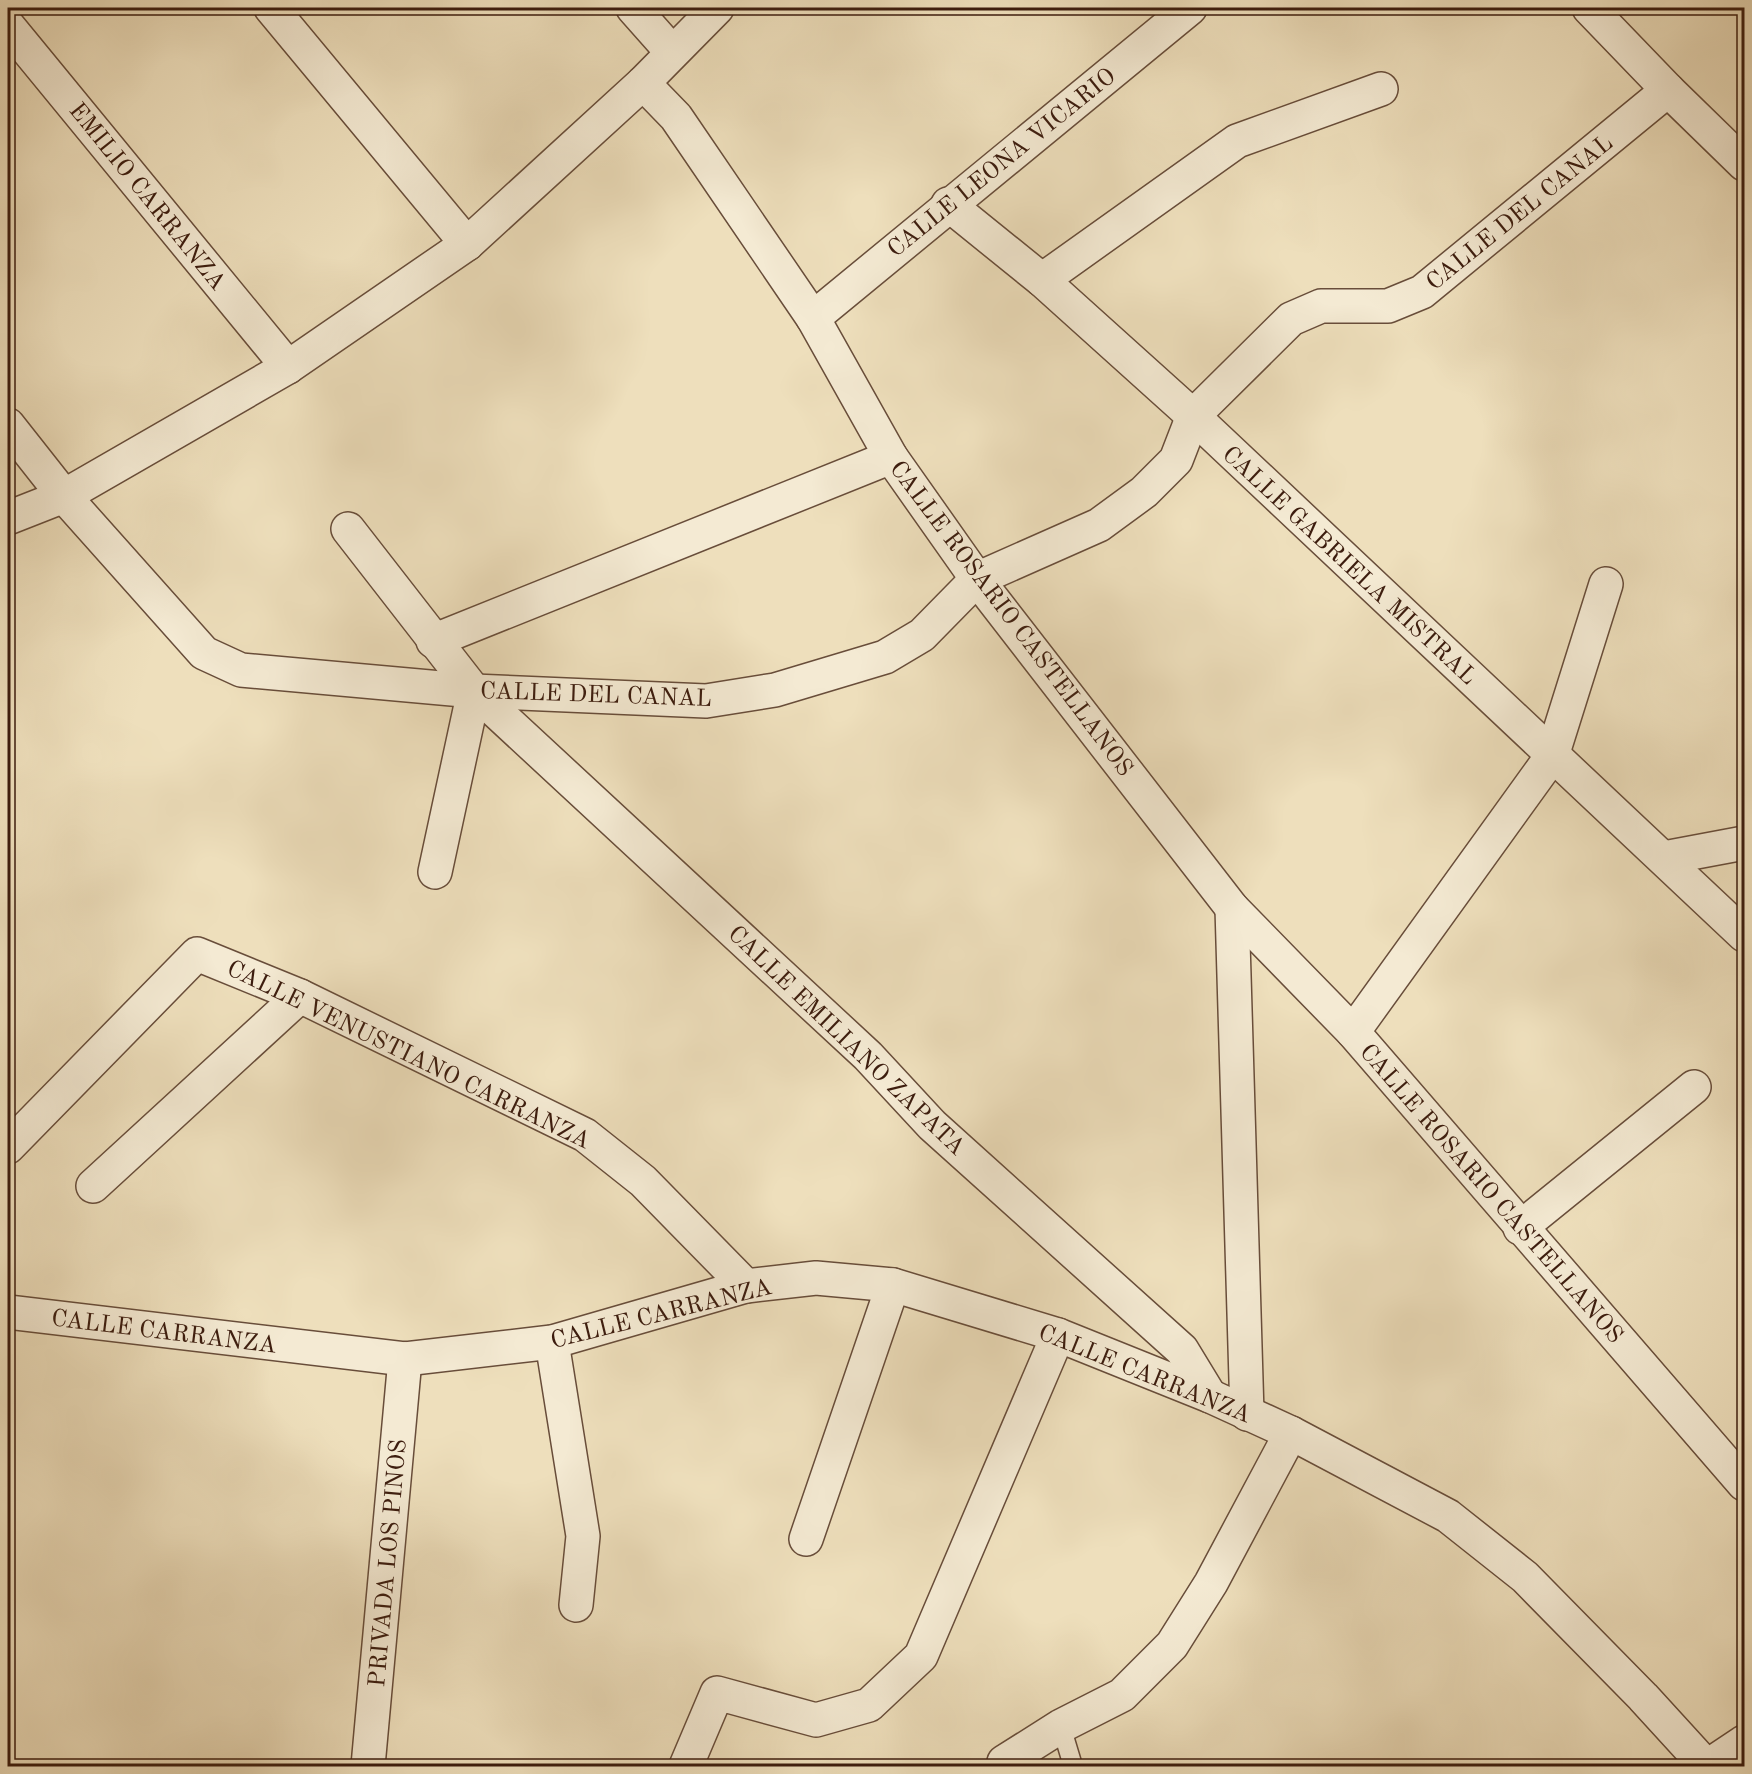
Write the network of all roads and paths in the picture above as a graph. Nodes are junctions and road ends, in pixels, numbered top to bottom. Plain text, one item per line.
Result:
1 (271, 8) edge
2 (633, 8) edge
3 (717, 8) edge
4 (1190, 8) edge
5 (1589, 8) edge
6 (8, 26) edge
7 (672, 52) junction
8 (643, 83) junction
9 (1381, 89) dead end
10 (1668, 90) junction
11 (1744, 164) edge
12 (948, 204) junction
13 (467, 244) junction
14 (1042, 280) junction
15 (813, 318) junction
16 (288, 367) junction
17 (1193, 416) junction
18 (8, 425) edge
19 (891, 457) junction
20 (64, 496) junction
21 (8, 518) edge
22 (348, 530) dead end
23 (977, 579) junction
24 (1606, 584) dead end
25 (433, 641) junction
26 (474, 691) junction
27 (1552, 756) junction
28 (1744, 843) edge
29 (1664, 858) junction
30 (435, 872) dead end
31 (1232, 908) junction
32 (1744, 934) edge
33 (300, 996) junction
34 (1353, 1032) junction
35 (1694, 1087) dead end
36 (8, 1147) edge
37 (93, 1186) dead end
38 (1520, 1228) junction
39 (893, 1285) junction
40 (746, 1286) junction
41 (8, 1312) edge
42 (1058, 1335) junction
43 (552, 1342) junction
44 (405, 1359) junction
45 (1210, 1396) junction
46 (1247, 1414) junction
47 (1291, 1432) junction
48 (1744, 1484) edge
49 (806, 1539) dead end
50 (576, 1605) dead end
51 (1062, 1726) junction
52 (1744, 1742) edge
53 (1004, 1762) dead end
54 (368, 1767) edge
55 (686, 1767) edge
56 (1073, 1767) edge
57 (1707, 1767) edge

1 - 13 street
2 - 7 street
3 - 7 street
4 - 12 street, CALLE LEONA VICARIO
5 - 10 street
6 - 16 street, EMILIO CARRANZA
7 - 8 street
8 - 13 street
8 - 15 street, CALLE ROSARIO CASTELLANOS
9 - 14 street
10 - 11 street
10 - 17 street, CALLE DEL CANAL
12 - 14 street, CALLE GABRIELA MISTRAL
12 - 15 street, CALLE LEONA VICARIO
13 - 16 street
14 - 17 street, CALLE GABRIELA MISTRAL
15 - 19 street, CALLE ROSARIO CASTELLANOS
16 - 20 street
17 - 23 street, CALLE DEL CANAL
17 - 27 street, CALLE GABRIELA MISTRAL
18 - 20 street, CALLE DEL CANAL
19 - 23 street, CALLE ROSARIO CASTELLANOS
19 - 25 street
20 - 21 street
20 - 26 street, CALLE DEL CANAL
22 - 25 street, CALLE EMILIANO ZAPATA
23 - 26 street, CALLE DEL CANAL
23 - 31 street, CALLE ROSARIO CASTELLANOS
24 - 27 street
25 - 26 street, CALLE EMILIANO ZAPATA
26 - 30 street
26 - 45 street, CALLE EMILIANO ZAPATA
27 - 29 street, CALLE GABRIELA MISTRAL
27 - 34 street
28 - 29 street
29 - 32 street, CALLE GABRIELA MISTRAL
31 - 34 street, CALLE ROSARIO CASTELLANOS
31 - 46 street
33 - 36 street, CALLE VENUSTIANO CARRANZA
33 - 37 street
33 - 40 street, CALLE VENUSTIANO CARRANZA
34 - 38 street, CALLE ROSARIO CASTELLANOS
35 - 38 street
38 - 48 street, CALLE ROSARIO CASTELLANOS
39 - 40 street, CALLE CARRANZA
39 - 42 street, CALLE CARRANZA
39 - 49 street
40 - 43 street, CALLE CARRANZA
41 - 44 street, CALLE CARRANZA
42 - 45 street, CALLE CARRANZA
42 - 55 street
43 - 44 street, CALLE CARRANZA
43 - 50 street
44 - 54 street, PRIVADA LOS PINOS
45 - 46 street, CALLE CARRANZA
46 - 47 street, CALLE CARRANZA
47 - 51 street
47 - 57 street, CALLE CARRANZA
51 - 53 street
51 - 56 lane
52 - 57 street

